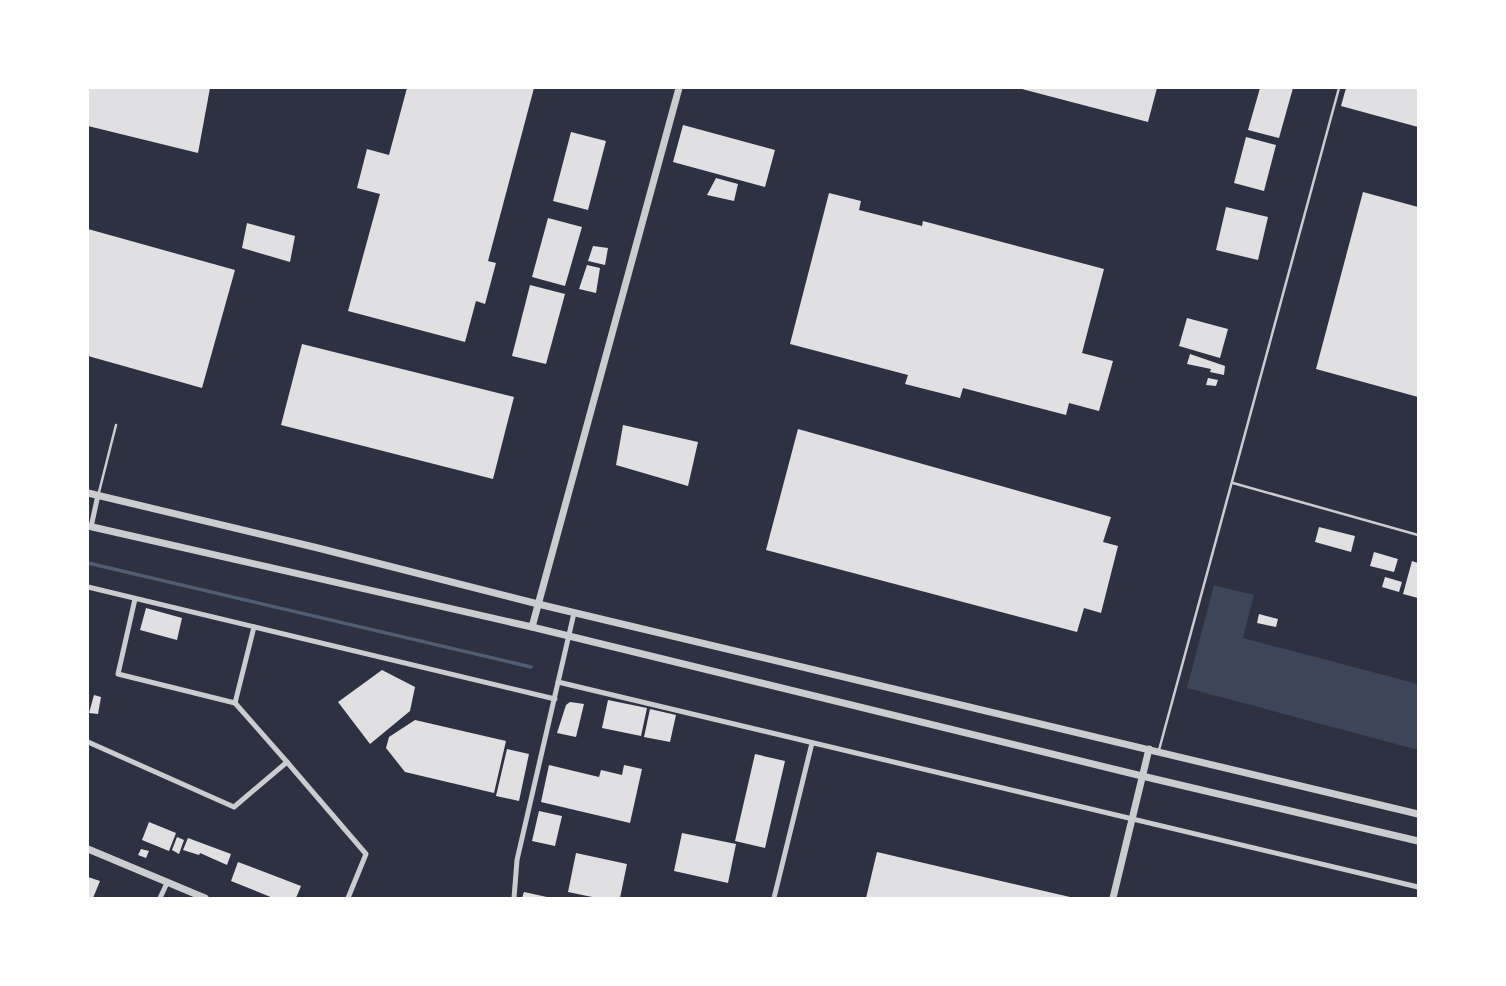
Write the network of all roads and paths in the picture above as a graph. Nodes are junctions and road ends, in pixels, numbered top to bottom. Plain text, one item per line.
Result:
1 (679, 88) edge
2 (1339, 88) edge
3 (116, 425) dead end
4 (1231, 483) junction
5 (88, 493) edge
6 (98, 495) junction
7 (89, 526) edge
8 (1419, 535) edge
9 (88, 587) edge
10 (135, 599) junction
11 (538, 604) junction
12 (574, 613) junction
13 (254, 627) junction
14 (532, 627) junction
15 (569, 637) junction
16 (558, 682) junction
17 (555, 699) junction
18 (235, 703) junction
19 (88, 742) edge
20 (812, 743) junction
21 (1149, 749) junction
22 (1158, 752) junction
23 (287, 762) junction
24 (1142, 776) junction
25 (1419, 814) edge
26 (1132, 819) junction
27 (1419, 841) edge
28 (88, 849) edge
29 (167, 883) junction
30 (1419, 887) edge
31 (160, 898) edge
32 (205, 898) edge
33 (348, 898) edge
34 (514, 898) edge
35 (774, 898) edge
36 (1114, 898) edge

1 - 11 street
2 - 4 lane
3 - 6 lane
4 - 8 lane
4 - 22 lane
5 - 6 street
6 - 7 street
6 - 11 street
7 - 14 street
9 - 10 street
10 - 13 street
10 - 18 street
11 - 12 street
11 - 14 street
12 - 15 street
12 - 21 street
13 - 17 street
13 - 18 street
14 - 15 street
15 - 16 street
15 - 24 street
16 - 17 street
16 - 20 street
17 - 34 street
18 - 23 street
19 - 23 street
20 - 26 street
20 - 35 street
21 - 22 street
21 - 24 street
22 - 25 street
23 - 33 street
24 - 26 street
24 - 27 street
26 - 30 street
26 - 36 street
28 - 29 street
29 - 31 street
29 - 32 street

